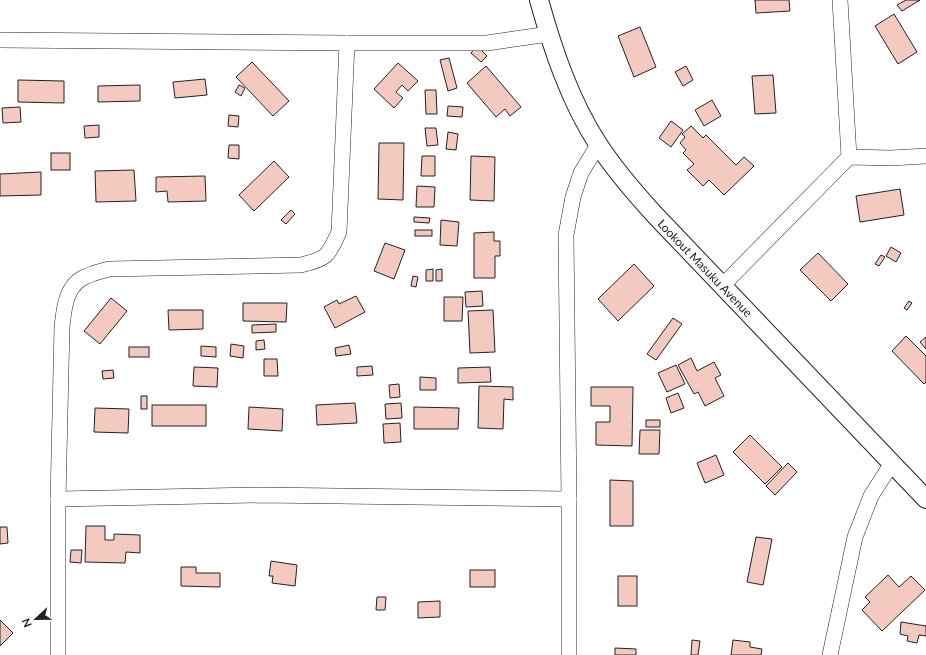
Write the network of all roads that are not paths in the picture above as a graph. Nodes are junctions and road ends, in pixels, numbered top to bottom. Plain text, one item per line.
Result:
1 (539, 0) edge
2 (840, 0) edge
3 (549, 34) junction
4 (0, 40) edge
5 (347, 43) junction
6 (598, 145) junction
7 (926, 156) edge
8 (849, 158) junction
9 (722, 286) junction
10 (892, 463) junction
11 (58, 499) junction
12 (569, 499) junction
13 (926, 499) edge
14 (58, 655) edge
15 (569, 655) edge
16 (830, 655) edge

1 - 3 street, Lookout Masuku Avenue
2 - 8 street
3 - 5 street
3 - 6 street, Lookout Masuku Avenue
4 - 5 street
5 - 11 street
6 - 9 street, Lookout Masuku Avenue
6 - 12 street
7 - 8 street
8 - 9 street
9 - 10 street, Lookout Masuku Avenue
10 - 13 street, Lookout Masuku Avenue
10 - 16 street
11 - 12 street
11 - 14 street
12 - 15 street

